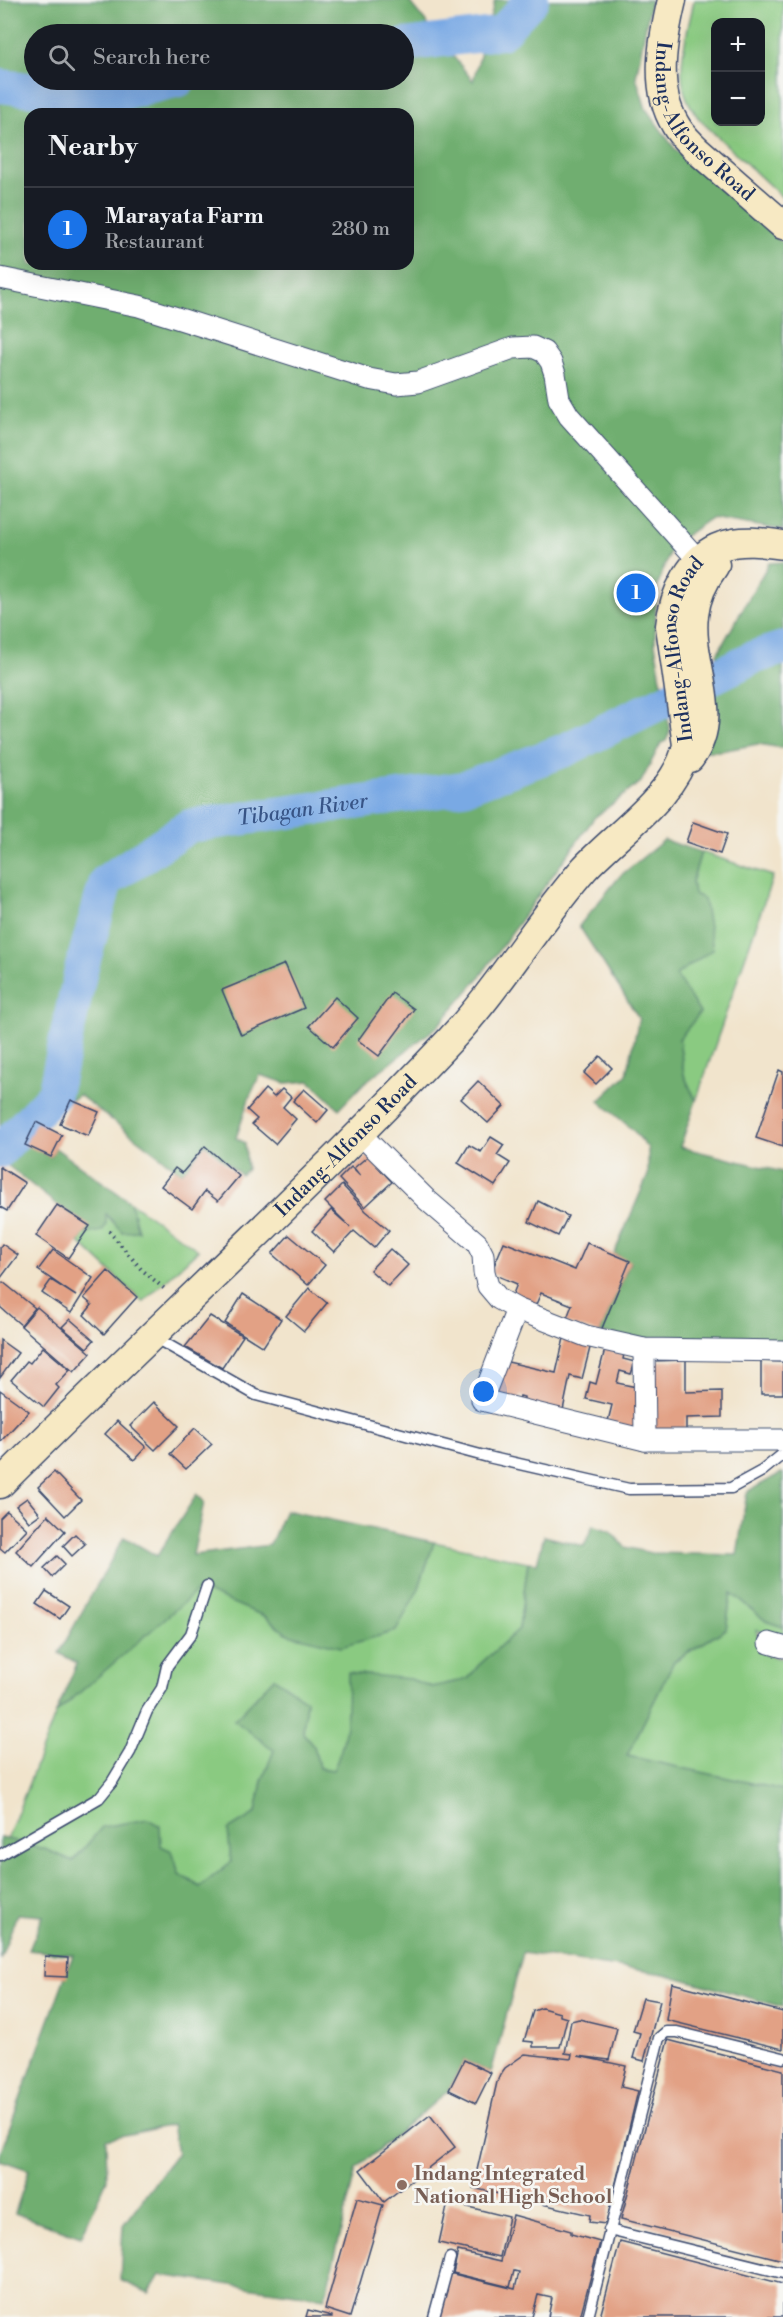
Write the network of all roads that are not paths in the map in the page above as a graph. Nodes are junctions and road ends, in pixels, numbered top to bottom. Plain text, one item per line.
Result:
1 (672, 0) edge
2 (783, 225) edge
3 (0, 278) edge
4 (740, 542) junction
5 (783, 545) edge
6 (699, 561) junction
7 (683, 638) junction
8 (359, 1133) junction
9 (517, 1309) junction
10 (152, 1335) junction
11 (644, 1349) junction
12 (783, 1352) edge
13 (645, 1440) junction
14 (783, 1440) edge
15 (783, 1454) edge
16 (0, 1484) edge
17 (207, 1586) dead end
18 (0, 1855) edge
19 (783, 2058) edge
20 (609, 2230) junction
21 (450, 2258) dead end
22 (783, 2273) edge
23 (434, 2317) edge
24 (588, 2317) edge

1 - 2 main road, Indang-Alfonso Road
3 - 6 street
4 - 5 main road, Indang-Alfonso Road
4 - 6 main road, Indang-Alfonso Road
4 - 7 main road, Indang-Alfonso Road
6 - 7 main road, Indang-Alfonso Road
7 - 8 main road, Indang-Alfonso Road
8 - 9 street
8 - 10 main road, Indang-Alfonso Road
9 - 11 street
9 - 13 street
10 - 15 lane
10 - 16 main road, Indang-Alfonso Road
11 - 12 street
11 - 13 street
13 - 14 street
17 - 18 lane
19 - 20 lane
20 - 22 lane
20 - 24 lane
21 - 23 lane

